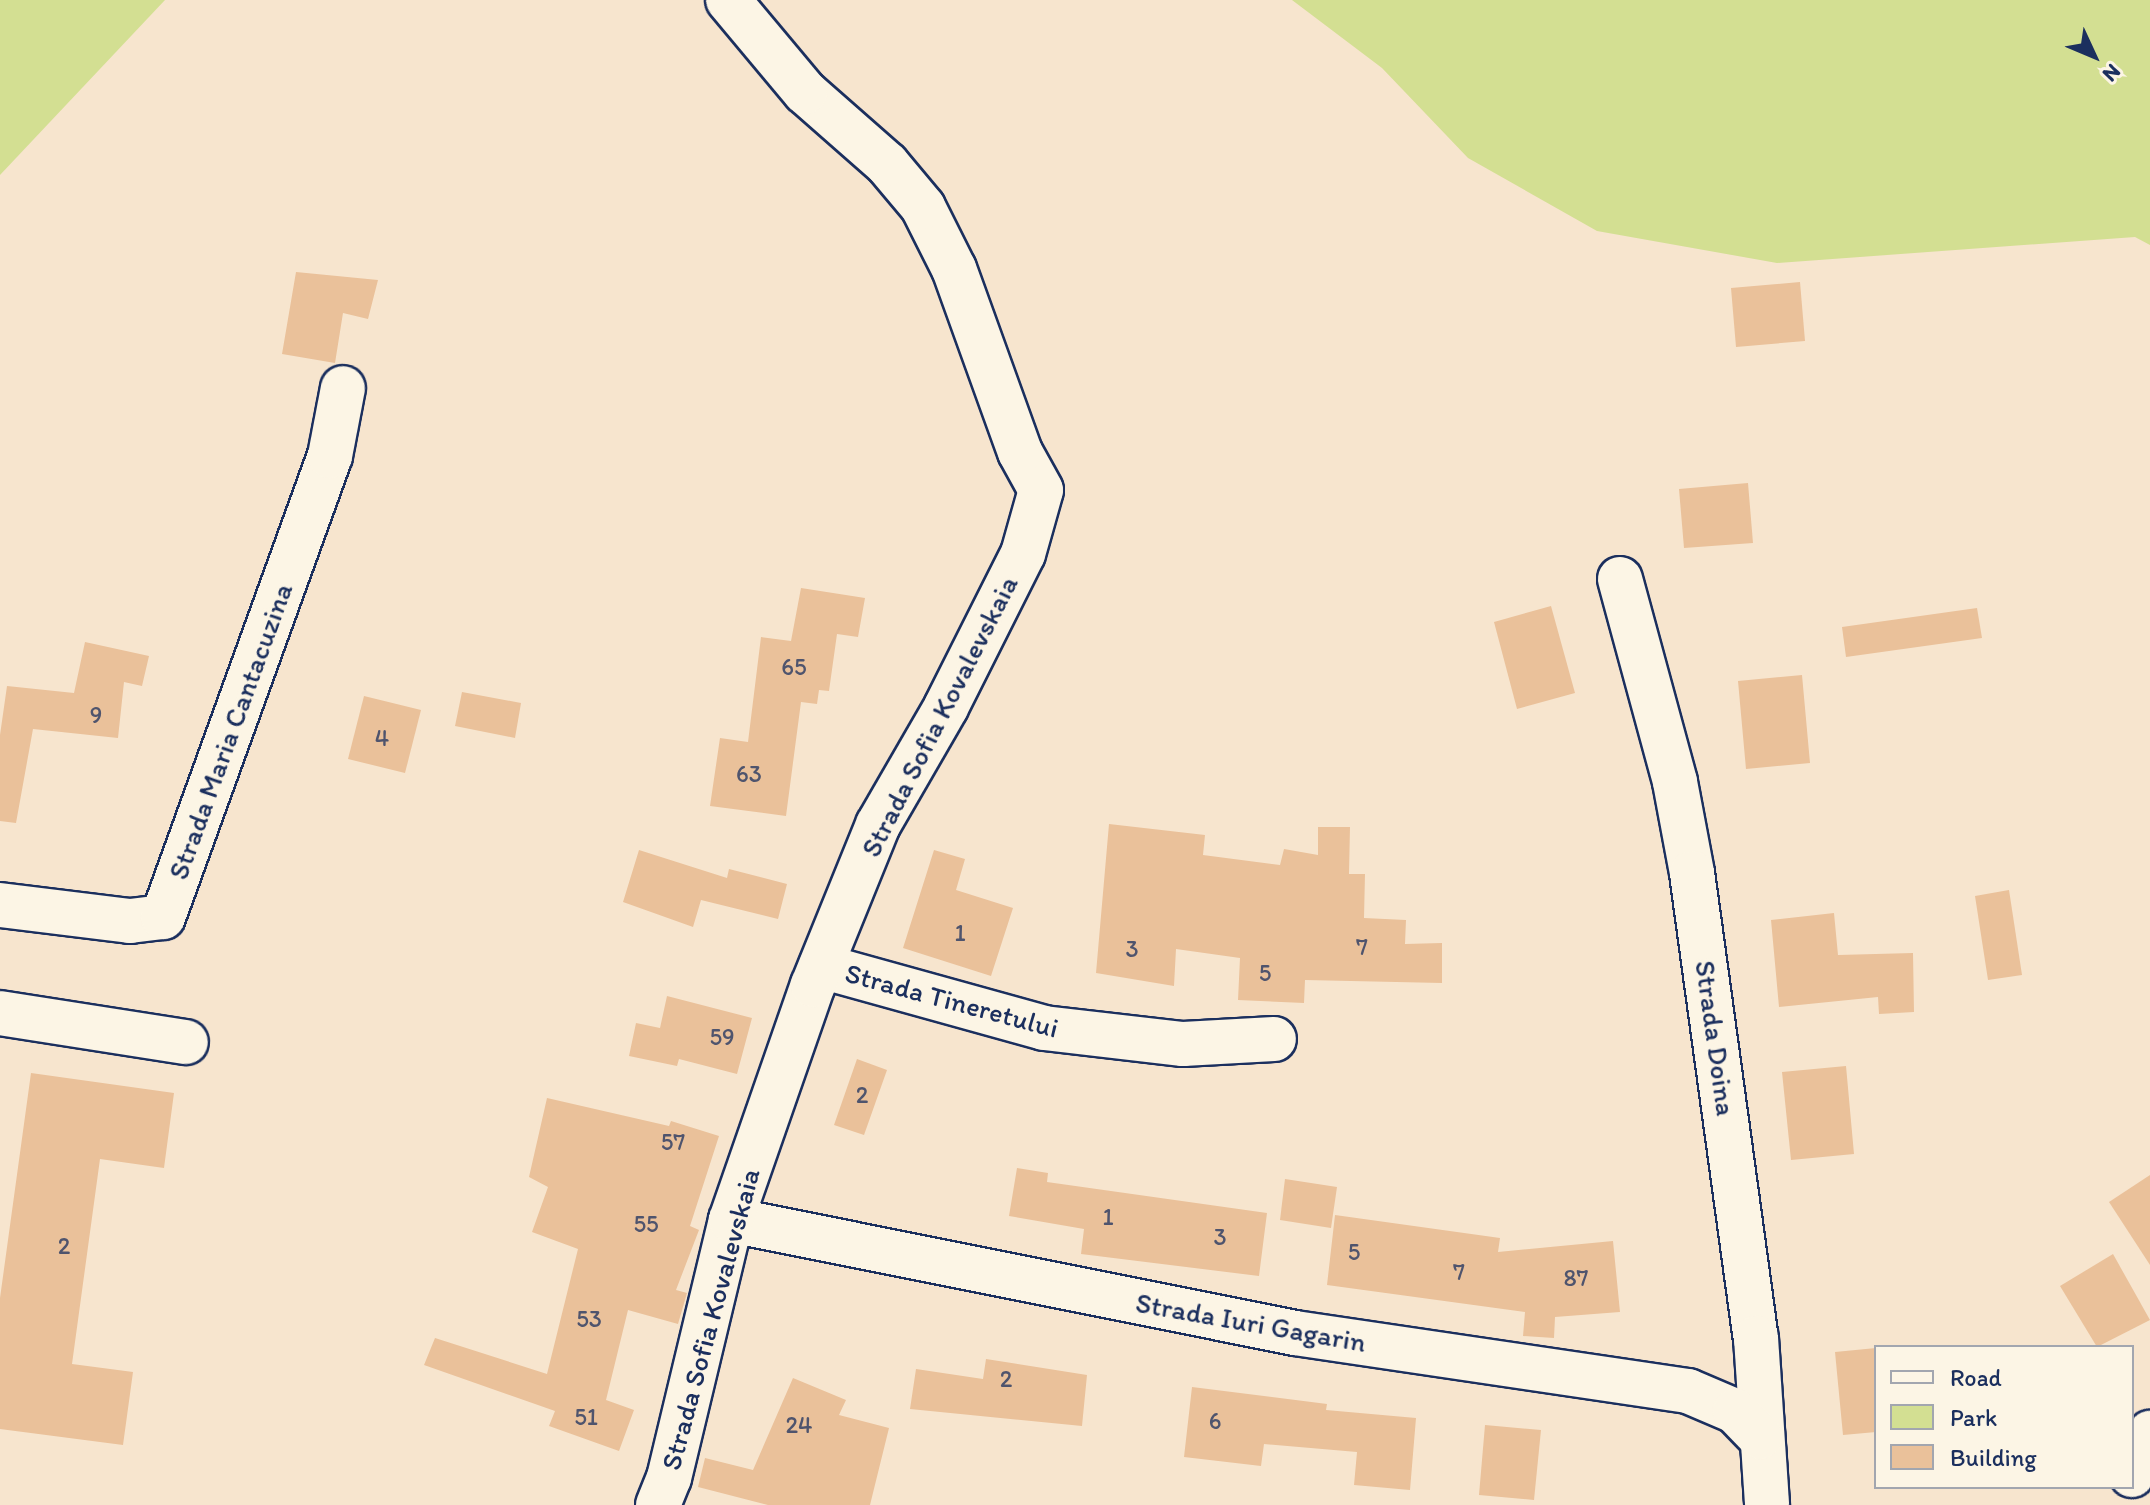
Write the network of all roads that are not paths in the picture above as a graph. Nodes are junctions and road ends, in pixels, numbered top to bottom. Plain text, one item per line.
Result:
1 (728, 0) edge
2 (343, 388) dead end
3 (1620, 579) dead end
4 (0, 905) edge
5 (821, 966) junction
6 (0, 1013) edge
7 (1274, 1039) dead end
8 (186, 1042) dead end
9 (731, 1220) junction
10 (2150, 1433) edge
11 (1760, 1437) junction
12 (2134, 1470) edge
13 (658, 1505) edge
14 (1767, 1505) edge

1 - 5 street, Strada Sofia Kovalevskaia
2 - 4 street, Strada Maria Cantacuzina
3 - 11 street, Strada Doina
5 - 7 street, Strada Tineretului
5 - 9 street, Strada Sofia Kovalevskaia
6 - 8 street
9 - 11 street, Strada Iuri Gagarin
9 - 13 street, Strada Sofia Kovalevskaia
10 - 12 street
11 - 14 street, Strada Doina

